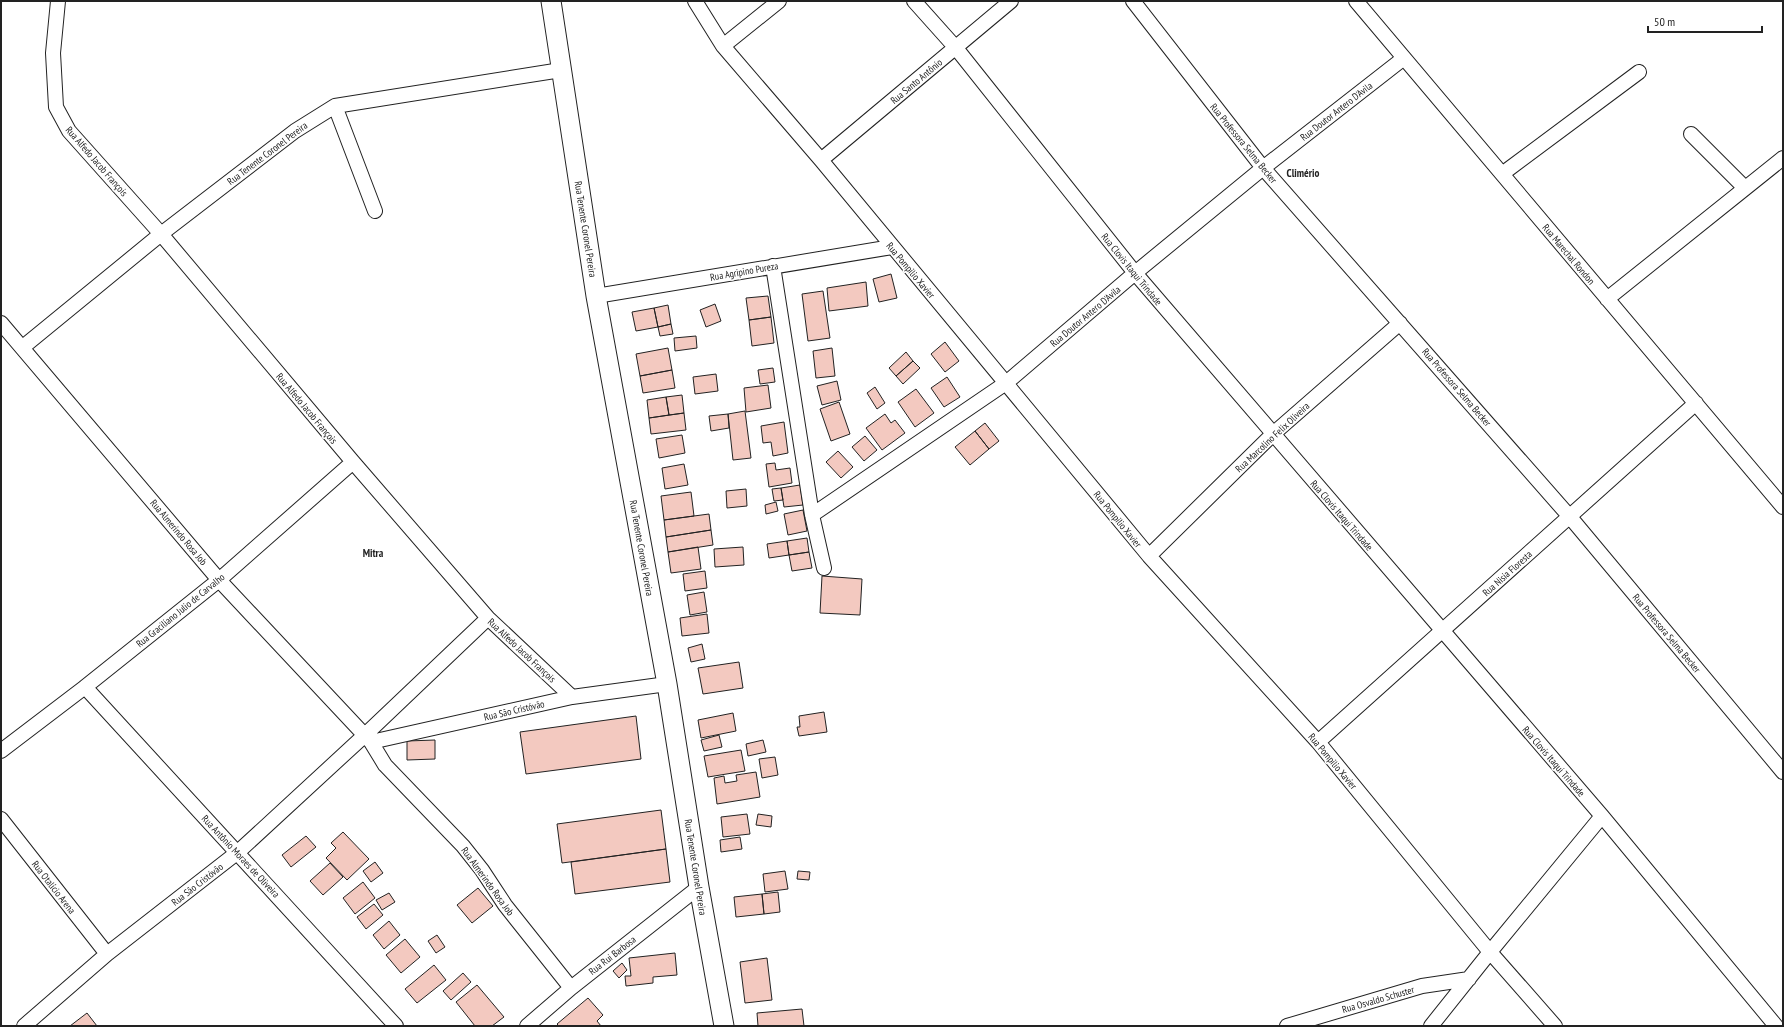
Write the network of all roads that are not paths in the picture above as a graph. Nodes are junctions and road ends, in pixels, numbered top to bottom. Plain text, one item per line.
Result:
1 (58, 1) edge
2 (551, 1) edge
3 (695, 1) edge
4 (779, 1) edge
5 (914, 1) edge
6 (1010, 1) edge
7 (1133, 1) edge
8 (1356, 1) edge
9 (723, 46) junction
10 (956, 48) junction
11 (1404, 58) junction
12 (561, 70) junction
13 (1639, 72) dead end
14 (335, 106) junction
15 (1691, 134) dead end
16 (1783, 158) edge
17 (821, 160) junction
18 (1263, 168) junction
19 (1502, 174) junction
20 (1746, 188) junction
21 (374, 211) dead end
22 (160, 234) junction
23 (892, 247) junction
24 (773, 266) junction
25 (1135, 273) junction
26 (596, 296) junction
27 (1607, 299) junction
28 (1, 323) edge
29 (1400, 323) junction
30 (23, 347) junction
31 (1006, 383) junction
32 (1696, 403) junction
33 (1273, 434) junction
34 (353, 462) junction
35 (1783, 507) edge
36 (812, 515) junction
37 (1570, 517) junction
38 (1149, 556) junction
39 (824, 568) dead end
40 (219, 580) junction
41 (488, 618) junction
42 (1441, 631) junction
43 (667, 684) junction
44 (85, 687) junction
45 (572, 697) junction
46 (368, 738) junction
47 (1318, 742) junction
48 (1, 751) edge
49 (1783, 772) edge
50 (1602, 816) junction
51 (1, 819) edge
52 (238, 852) junction
53 (699, 887) junction
54 (1490, 952) junction
55 (107, 954) junction
56 (1469, 979) junction
57 (571, 988) junction
58 (24, 1026) edge
59 (396, 1026) edge
60 (527, 1026) edge
61 (724, 1026) edge
62 (1288, 1026) edge
63 (1431, 1026) edge
64 (1555, 1026) edge
65 (1776, 1026) edge

1 - 22 street, Rua Alfedo Jacob François
2 - 12 main road, Rua Tenente Coronel Pereira
3 - 9 street, Rua Pompilio Xavier
4 - 9 street
5 - 10 street, Rua Clovis Itaqui Trindade
6 - 10 street, Rua Santo Antônio
7 - 18 street, Rua Professora Selma Becker
8 - 11 street, Rua Marechal Rondon
9 - 17 street, Rua Pompilio Xavier
10 - 17 street, Rua Santo Antônio
10 - 25 street, Rua Clovis Itaqui Trindade
11 - 18 street, Rua Doutor Antero D'Avila
11 - 19 street, Rua Marechal Rondon
12 - 14 street, Rua Tenente Coronel Pereira
12 - 26 main road, Rua Tenente Coronel Pereira
13 - 19 street
14 - 21 street
14 - 22 street, Rua Tenente Coronel Pereira
15 - 20 street
16 - 20 street
17 - 23 street, Rua Pompilio Xavier
18 - 25 street, Rua Doutor Antero D'Avila
18 - 29 street, Rua Professora Selma Becker
19 - 27 street, Rua Marechal Rondon
20 - 27 street
22 - 30 street, Rua Tenente Coronel Pereira
22 - 34 street, Rua Alfedo Jacob François
23 - 24 street, Rua Agripino Pureza
23 - 31 street, Rua Pompilio Xavier
24 - 26 street, Rua Agripino Pureza
24 - 36 street
25 - 31 street, Rua Doutor Antero D'Avila
25 - 33 street, Rua Clovis Itaqui Trindade
26 - 43 main road, Rua Tenente Coronel Pereira
27 - 32 street, Rua Marechal Rondon
28 - 30 street, Rua Almerindo Rosa Job
29 - 33 street, Rua Marcolino Felix Oliveira
29 - 37 street, Rua Professora Selma Becker
30 - 40 street, Rua Almerindo Rosa Job
31 - 36 street, Rua Doutor Antero D'Avila
31 - 38 street, Rua Pompilio Xavier
32 - 35 street, Rua Marechal Rondon
32 - 37 street, Rua Nisia Floresta
33 - 38 street, Rua Marcolino Felix Oliveira
33 - 42 street, Rua Clovis Itaqui Trindade
34 - 40 street, Rua Graciliano Julio de Carvalho
34 - 41 street, Rua Alfedo Jacob François
36 - 39 street
37 - 42 street, Rua Nisia Floresta
37 - 49 street, Rua Professora Selma Becker
38 - 47 street, Rua Pompilio Xavier
40 - 44 street, Rua Graciliano Julio de Carvalho
40 - 46 street, Rua Almerindo Rosa Job
41 - 45 street, Rua Alfedo Jacob François
41 - 46 street, Rua São Cristóvão
42 - 47 street, Rua Nisia Floresta
42 - 50 street, Rua Clovis Itaqui Trindade
43 - 45 street, Rua São Cristóvão
43 - 53 main road, Rua Tenente Coronel Pereira
44 - 48 street, Rua Graciliano Julio de Carvalho
44 - 52 street, Rua Antônio Moraes de Oliveira
45 - 46 street, Rua São Cristóvão
46 - 52 street, Rua São Cristóvão
46 - 57 street, Rua Almerindo Rosa Job
47 - 54 street, Rua Pompilio Xavier
50 - 54 street
50 - 65 street, Rua Clovis Itaqui Trindade
51 - 55 street, Rua Otalício Arena
52 - 55 street, Rua São Cristóvão
52 - 59 street, Rua Antônio Moraes de Oliveira
53 - 57 street, Rua Rui Barbosa
53 - 61 main road, Rua Tenente Coronel Pereira
54 - 56 street
54 - 64 street, Rua Pompilio Xavier
55 - 58 street, Rua São Cristóvão
56 - 62 street, Rua Osvaldo Schuster
56 - 63 street
57 - 60 street, Rua Rui Barbosa

